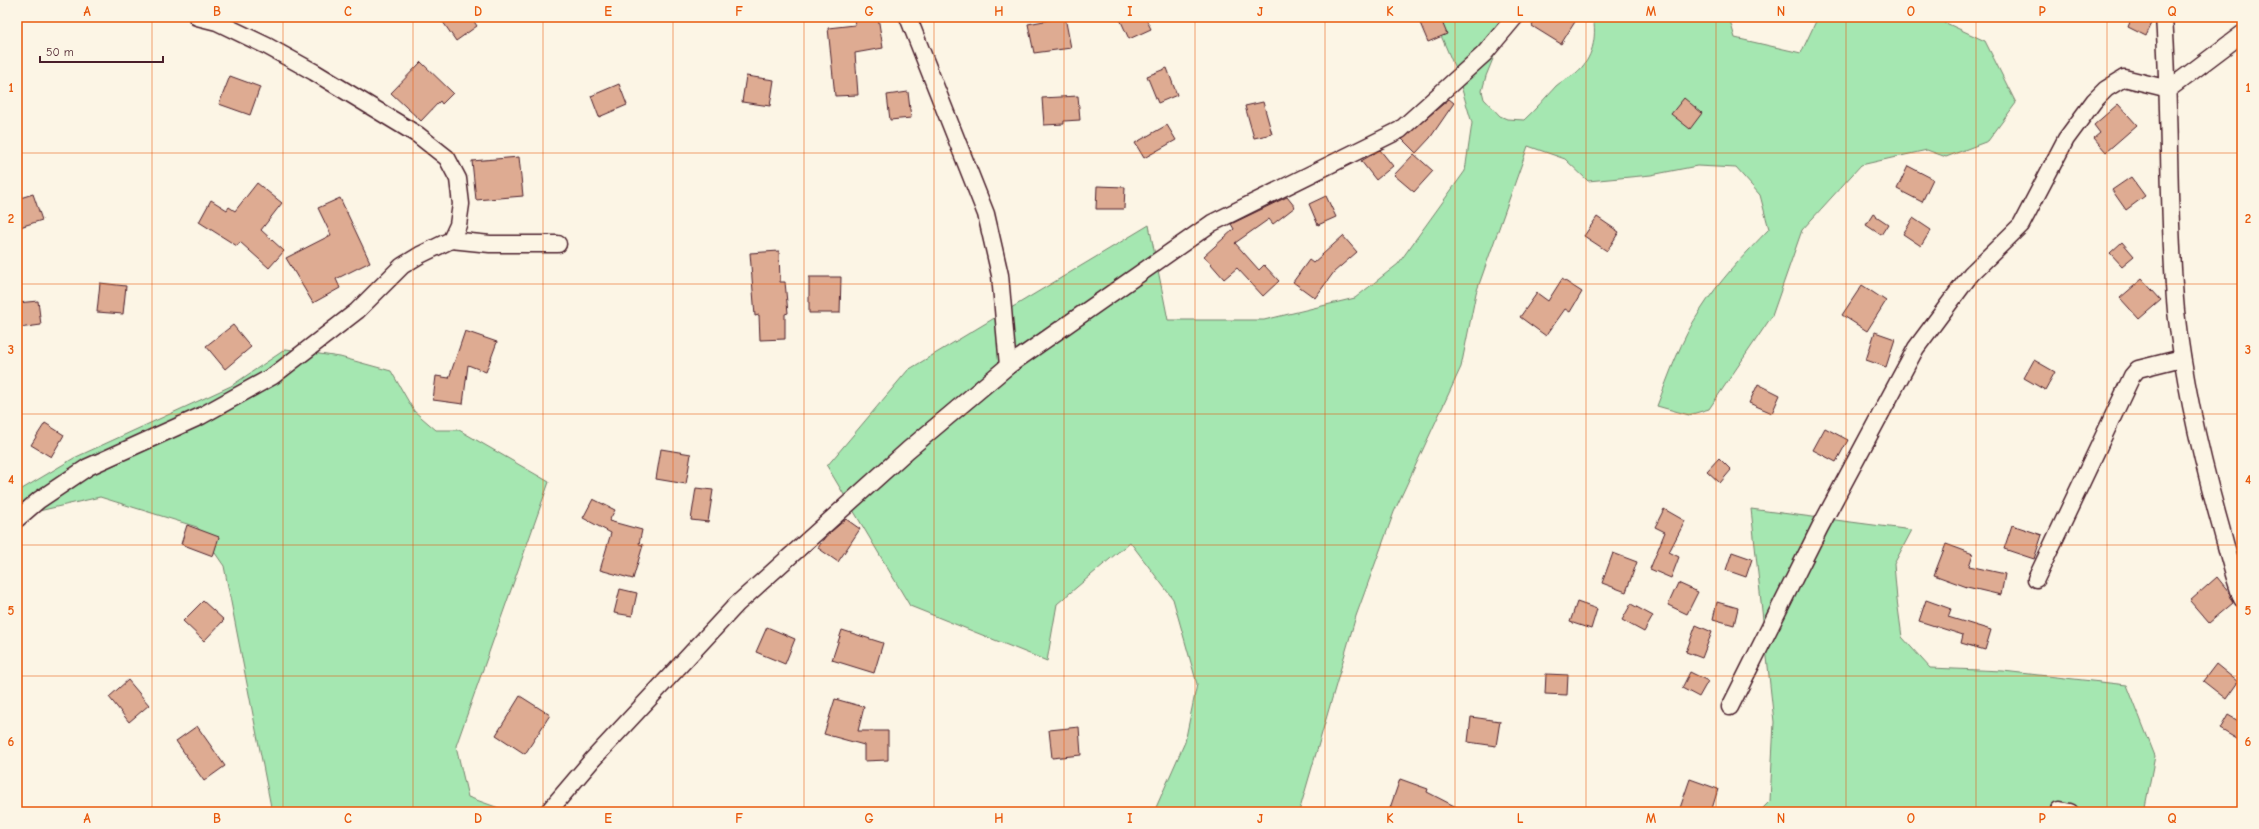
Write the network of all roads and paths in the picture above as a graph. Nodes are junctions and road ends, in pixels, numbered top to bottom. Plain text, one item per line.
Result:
1 (197, 17) edge
2 (908, 17) edge
3 (1515, 17) edge
4 (2164, 17) edge
5 (2242, 34) edge
6 (2169, 89) junction
7 (451, 240) junction
8 (558, 244) dead end
9 (2182, 358) junction
10 (1008, 366) junction
11 (17, 519) edge
12 (2036, 579) dead end
13 (2242, 599) edge
14 (1730, 707) dead end
15 (548, 812) edge

1 - 7 street
2 - 10 street
3 - 10 street
4 - 6 street
5 - 6 street
6 - 9 street
6 - 14 street
7 - 8 street
7 - 11 street
9 - 12 street
9 - 13 street
10 - 15 street

